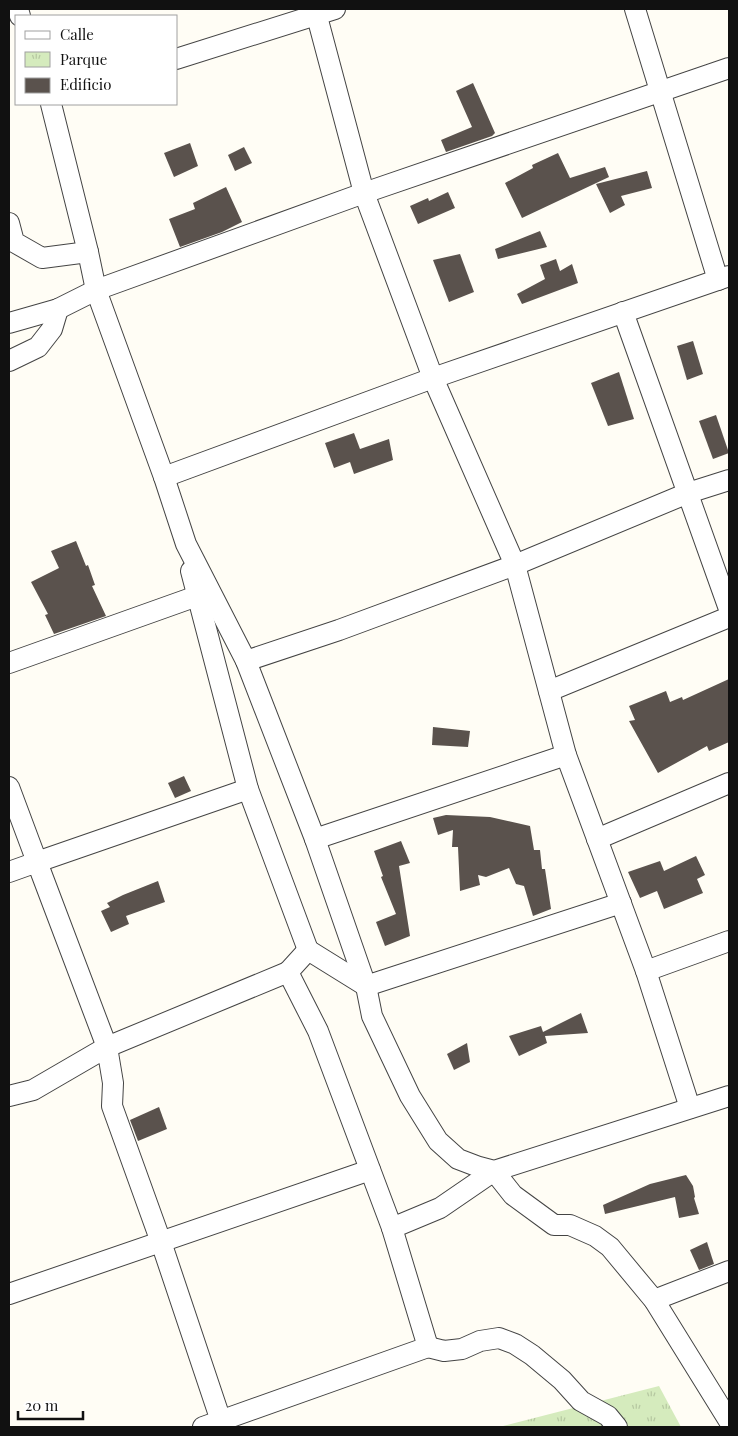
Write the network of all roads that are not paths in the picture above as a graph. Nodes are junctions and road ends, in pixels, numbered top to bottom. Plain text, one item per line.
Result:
1 (635, 9) edge
2 (322, 11) edge
3 (178, 58) edge
4 (729, 68) edge
5 (660, 91) junction
6 (51, 105) edge
7 (364, 193) junction
8 (9, 223) edge
9 (88, 252) junction
10 (723, 278) edge
11 (96, 290) junction
12 (58, 309) junction
13 (623, 312) junction
14 (14, 321) edge
15 (9, 361) edge
16 (434, 378) junction
17 (164, 477) junction
18 (729, 480) edge
19 (688, 493) junction
20 (186, 544) junction
21 (515, 565) junction
22 (197, 596) junction
23 (729, 609) edge
24 (729, 617) edge
25 (246, 661) junction
26 (9, 664) edge
27 (549, 691) junction
28 (566, 755) junction
29 (729, 783) edge
30 (9, 787) edge
31 (248, 789) junction
32 (316, 839) junction
33 (597, 839) junction
34 (37, 862) junction
35 (9, 872) edge
36 (621, 903) junction
37 (729, 941) edge
38 (308, 950) junction
39 (646, 971) junction
40 (288, 972) junction
41 (366, 986) junction
42 (107, 1047) junction
43 (9, 1096) edge
44 (729, 1096) edge
45 (690, 1108) junction
46 (370, 1170) junction
47 (494, 1171) junction
48 (392, 1228) junction
49 (161, 1242) junction
50 (729, 1271) edge
51 (9, 1294) edge
52 (654, 1300) junction
53 (428, 1347) junction
54 (729, 1422) edge
55 (216, 1425) edge
56 (617, 1427) edge

1 - 5 street
2 - 3 street
2 - 7 street
4 - 5 street
5 - 7 street
5 - 10 street
6 - 9 street
7 - 11 street
7 - 16 street
8 - 9 street
9 - 11 street
10 - 13 street
11 - 12 street
11 - 17 street
12 - 14 street
12 - 15 street
13 - 16 street
13 - 19 street
16 - 17 street
16 - 21 street
17 - 20 street
18 - 19 street
19 - 21 street
19 - 23 street
20 - 22 street
20 - 25 street
21 - 25 street
21 - 27 street
22 - 26 street
22 - 31 street
24 - 27 street
25 - 32 street
27 - 28 street
28 - 32 street
28 - 33 street
29 - 33 street
30 - 34 street
31 - 34 street
31 - 38 street
32 - 41 street
33 - 36 street
34 - 35 street
34 - 42 street
36 - 39 street
36 - 41 street
37 - 39 street
38 - 40 street
38 - 41 street
39 - 45 street
40 - 42 street
40 - 46 street
41 - 47 street
42 - 43 street
42 - 49 street
44 - 45 street
45 - 47 street
46 - 48 street
46 - 49 street
47 - 48 street
47 - 52 street
48 - 53 street
49 - 51 street
49 - 55 street
50 - 52 street
52 - 54 street
53 - 55 street
53 - 56 street

